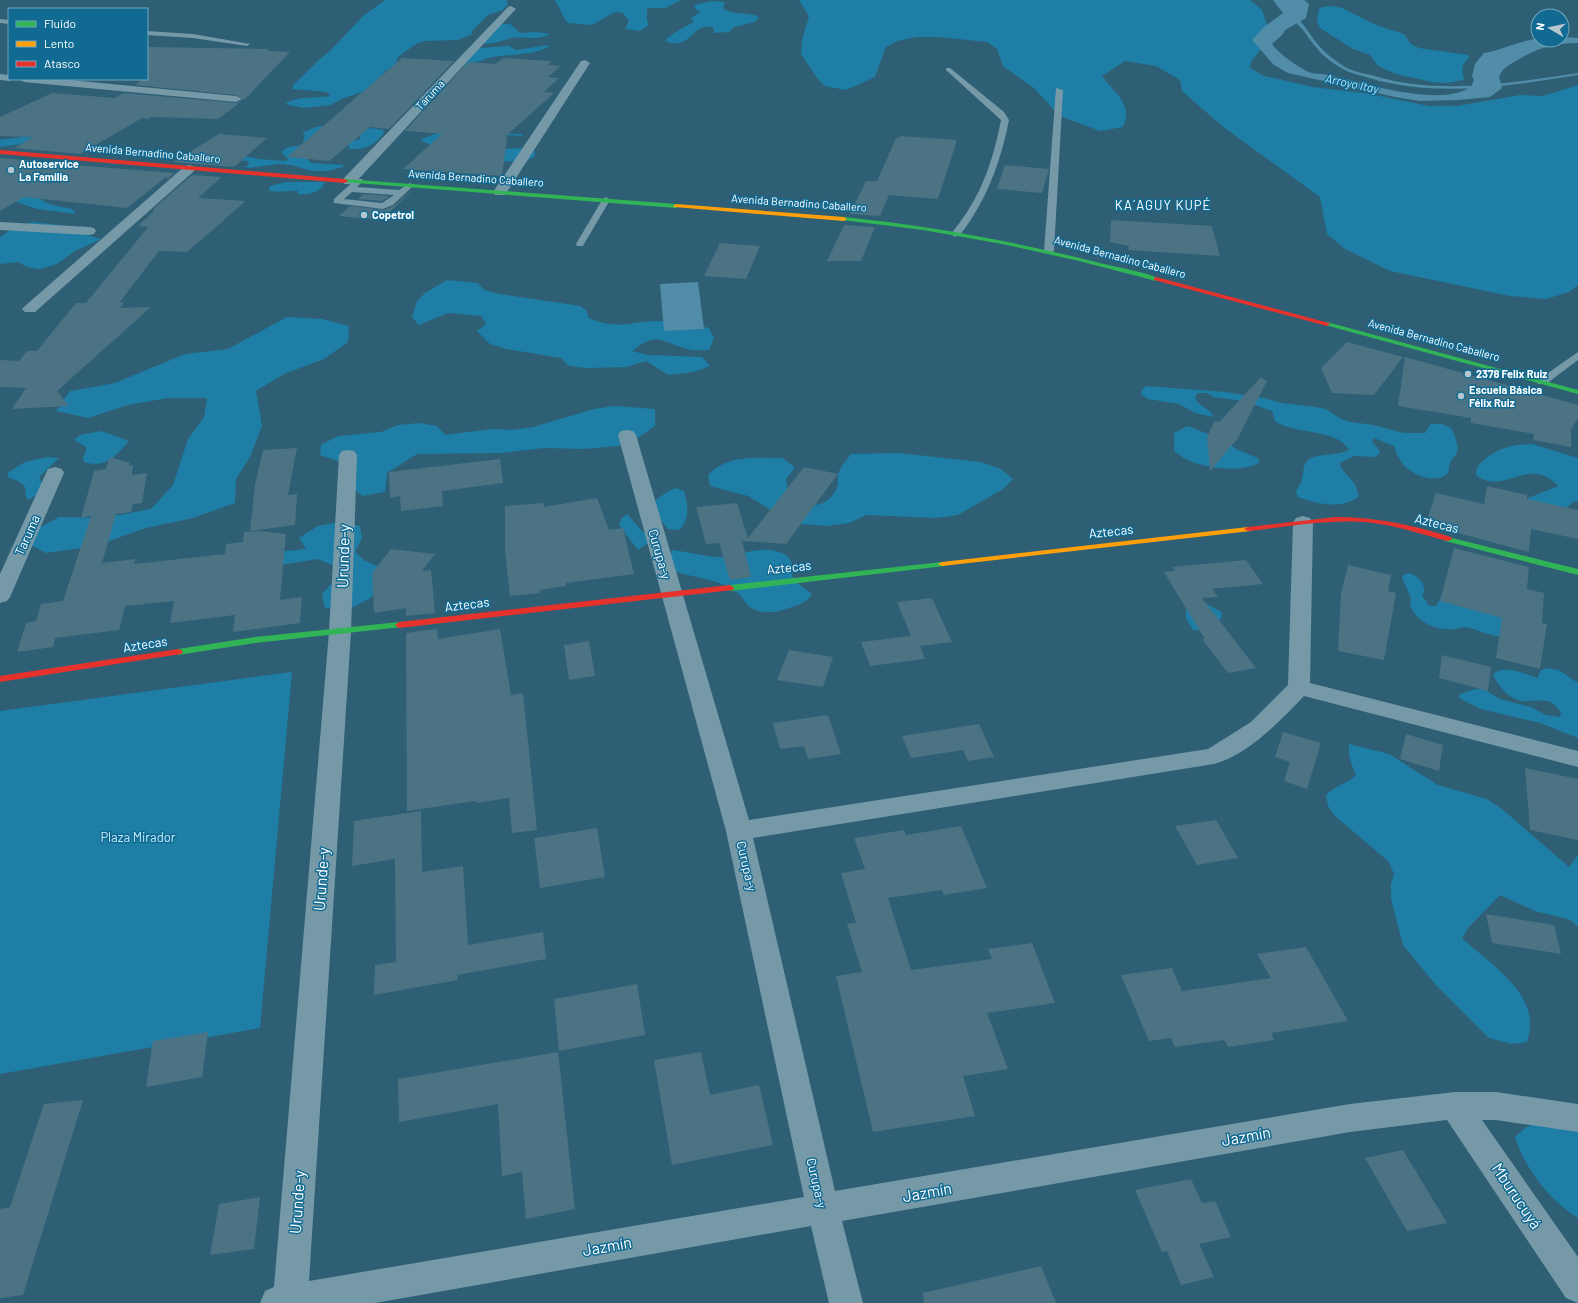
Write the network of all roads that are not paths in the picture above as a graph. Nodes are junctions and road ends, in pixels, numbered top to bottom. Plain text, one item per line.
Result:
1 (511, 9) dead end
2 (148, 33) edge
3 (247, 44) dead end
4 (586, 63) dead end
5 (948, 69) dead end
6 (35, 80) edge
7 (1059, 90) dead end
8 (236, 99) dead end
9 (0, 152) edge
10 (189, 169) junction
11 (353, 184) junction
12 (410, 185) junction
13 (500, 192) junction
14 (401, 193) junction
15 (606, 200) junction
16 (0, 226) edge
17 (89, 231) dead end
18 (956, 234) junction
19 (580, 244) dead end
20 (1049, 251) junction
21 (30, 309) dead end
22 (1578, 355) edge
23 (1542, 382) junction
24 (1578, 392) edge
25 (627, 435) dead end
26 (348, 455) dead end
27 (55, 473) dead end
28 (1303, 522) junction
29 (1578, 572) edge
30 (671, 593) junction
31 (0, 597) edge
32 (340, 632) junction
33 (0, 680) edge
34 (1300, 687) junction
35 (1578, 759) edge
36 (739, 831) junction
37 (1455, 1106) junction
38 (1578, 1118) edge
39 (823, 1210) junction
40 (1578, 1286) edge
41 (285, 1302) edge
42 (846, 1303) edge

1 - 11 street, Taruma
2 - 3 lane
4 - 13 street
5 - 18 lane
6 - 8 street
7 - 20 lane
9 - 10 main road, Avenida Bernadino Caballero
10 - 11 main road, Avenida Bernadino Caballero
10 - 21 street
11 - 12 main road, Avenida Bernadino Caballero
11 - 14 lane
11 - 14 lane
12 - 13 main road, Avenida Bernadino Caballero
12 - 14 lane
13 - 15 main road, Avenida Bernadino Caballero
15 - 18 main road, Avenida Bernadino Caballero
15 - 19 lane
16 - 17 street
18 - 20 main road, Avenida Bernadino Caballero
20 - 23 main road, Avenida Bernadino Caballero
22 - 23 lane
23 - 24 main road, Avenida Bernadino Caballero
25 - 30 street, Curupa-y
26 - 32 street, Urunde-y
27 - 31 street, Taruma
28 - 29 main road, Aztecas
28 - 30 main road, Aztecas
28 - 34 street
30 - 32 main road, Aztecas
30 - 36 street, Curupa-y
32 - 33 main road, Aztecas
32 - 41 street, Urunde-y
34 - 35 street
34 - 36 street
36 - 39 street, Curupa-y
37 - 38 street, Jazmín
37 - 39 street, Jazmín
37 - 40 street, Mburucuyá
39 - 41 street, Jazmín
39 - 42 street, Curupa-y

